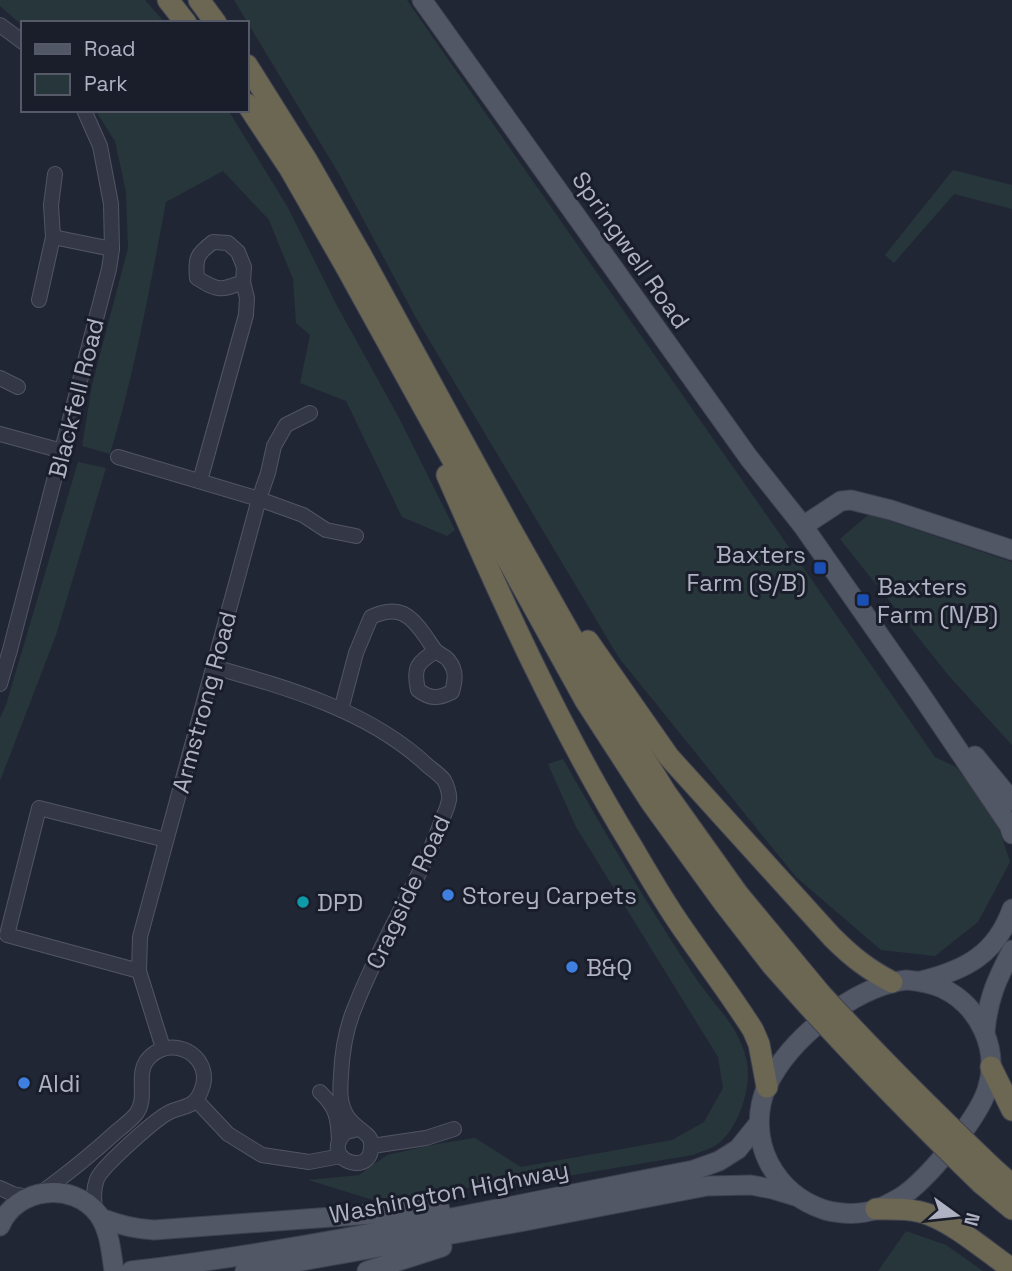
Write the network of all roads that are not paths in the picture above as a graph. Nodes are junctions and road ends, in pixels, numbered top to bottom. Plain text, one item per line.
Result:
1 (168, 0) edge
2 (199, 0) edge
3 (422, 0) edge
4 (184, 21) edge
5 (215, 21) edge
6 (0, 25) edge
7 (21, 41) edge
8 (248, 67) edge
9 (248, 106) edge
10 (85, 112) edge
11 (55, 174) dead end
12 (53, 237) junction
13 (112, 249) junction
14 (243, 282) dead end
15 (39, 300) dead end
16 (391, 351) junction
17 (0, 378) edge
18 (18, 387) dead end
19 (310, 413) dead end
20 (0, 434) edge
21 (62, 451) junction
22 (118, 457) dead end
23 (200, 481) junction
24 (259, 499) junction
25 (509, 526) junction
26 (803, 526) junction
27 (356, 536) dead end
28 (1012, 550) edge
29 (5, 649) edge
30 (436, 651) dead end
31 (214, 667) junction
32 (0, 684) edge
33 (919, 692) junction
34 (341, 710) junction
35 (1012, 801) edge
36 (1012, 834) edge
37 (166, 840) junction
38 (1012, 909) edge
39 (1012, 950) edge
40 (139, 971) junction
41 (920, 981) junction
42 (892, 982) junction
43 (813, 998) junction
44 (985, 1032) junction
45 (163, 1048) junction
46 (991, 1067) junction
47 (767, 1087) junction
48 (143, 1092) junction
49 (196, 1100) junction
50 (336, 1101) junction
51 (173, 1110) junction
52 (1012, 1111) edge
53 (759, 1123) junction
54 (358, 1129) junction
55 (454, 1129) dead end
56 (372, 1146) junction
57 (340, 1148) junction
58 (988, 1176) junction
59 (1012, 1185) edge
60 (0, 1188) edge
61 (35, 1195) junction
62 (796, 1196) junction
63 (876, 1209) junction
64 (1012, 1209) edge
65 (524, 1212) junction
66 (98, 1214) junction
67 (1, 1219) edge
68 (1012, 1269) edge
69 (141, 1270) edge
70 (114, 1271) edge
71 (245, 1271) edge
72 (367, 1271) edge

1 - 4 highway
2 - 5 highway
3 - 26 main road, Springwell Road
6 - 7 street
8 - 25 highway
9 - 16 highway
10 - 13 street, Blackfell Road
11 - 12 street
12 - 13 street
12 - 15 street
13 - 21 street, Blackfell Road
14 - 23 street
16 - 43 highway
16 - 47 highway
17 - 18 street
19 - 24 street, Armstrong Road
20 - 21 street
21 - 29 street, Blackfell Road
22 - 23 street
23 - 24 street
24 - 27 street
24 - 31 street, Armstrong Road
25 - 42 highway
25 - 43 highway
26 - 28 main road
26 - 33 main road, Springwell Road
29 - 32 street, Blackfell Road
30 - 34 street
31 - 34 street, Cragside Road
31 - 37 street, Armstrong Road
33 - 35 main road, Springwell Road
33 - 36 main road, Springwell Road
34 - 50 street, Cragside Road
37 - 40 street, Armstrong Road
37 - 40 street
38 - 41 main road
39 - 44 main road
40 - 45 street, Armstrong Road
41 - 42 main road
41 - 44 main road
42 - 47 main road
43 - 58 highway, bridge
44 - 46 main road
45 - 48 street
45 - 49 street
46 - 52 highway
46 - 63 main road
47 - 53 main road
48 - 51 street
48 - 61 street
49 - 51 street
49 - 57 street
50 - 54 street
50 - 57 street, Cragside Road
51 - 66 street
53 - 62 main road
53 - 65 main road, Washington Highway
54 - 56 street
54 - 57 street
55 - 56 street
56 - 57 street
58 - 59 highway
58 - 64 highway
60 - 61 street
61 - 66 main road
61 - 67 main road
62 - 63 main road
62 - 65 main road, Washington Highway
63 - 68 highway
65 - 66 main road
65 - 69 main road, Washington Highway
65 - 71 main road, Washington Highway
65 - 72 main road
66 - 70 main road

